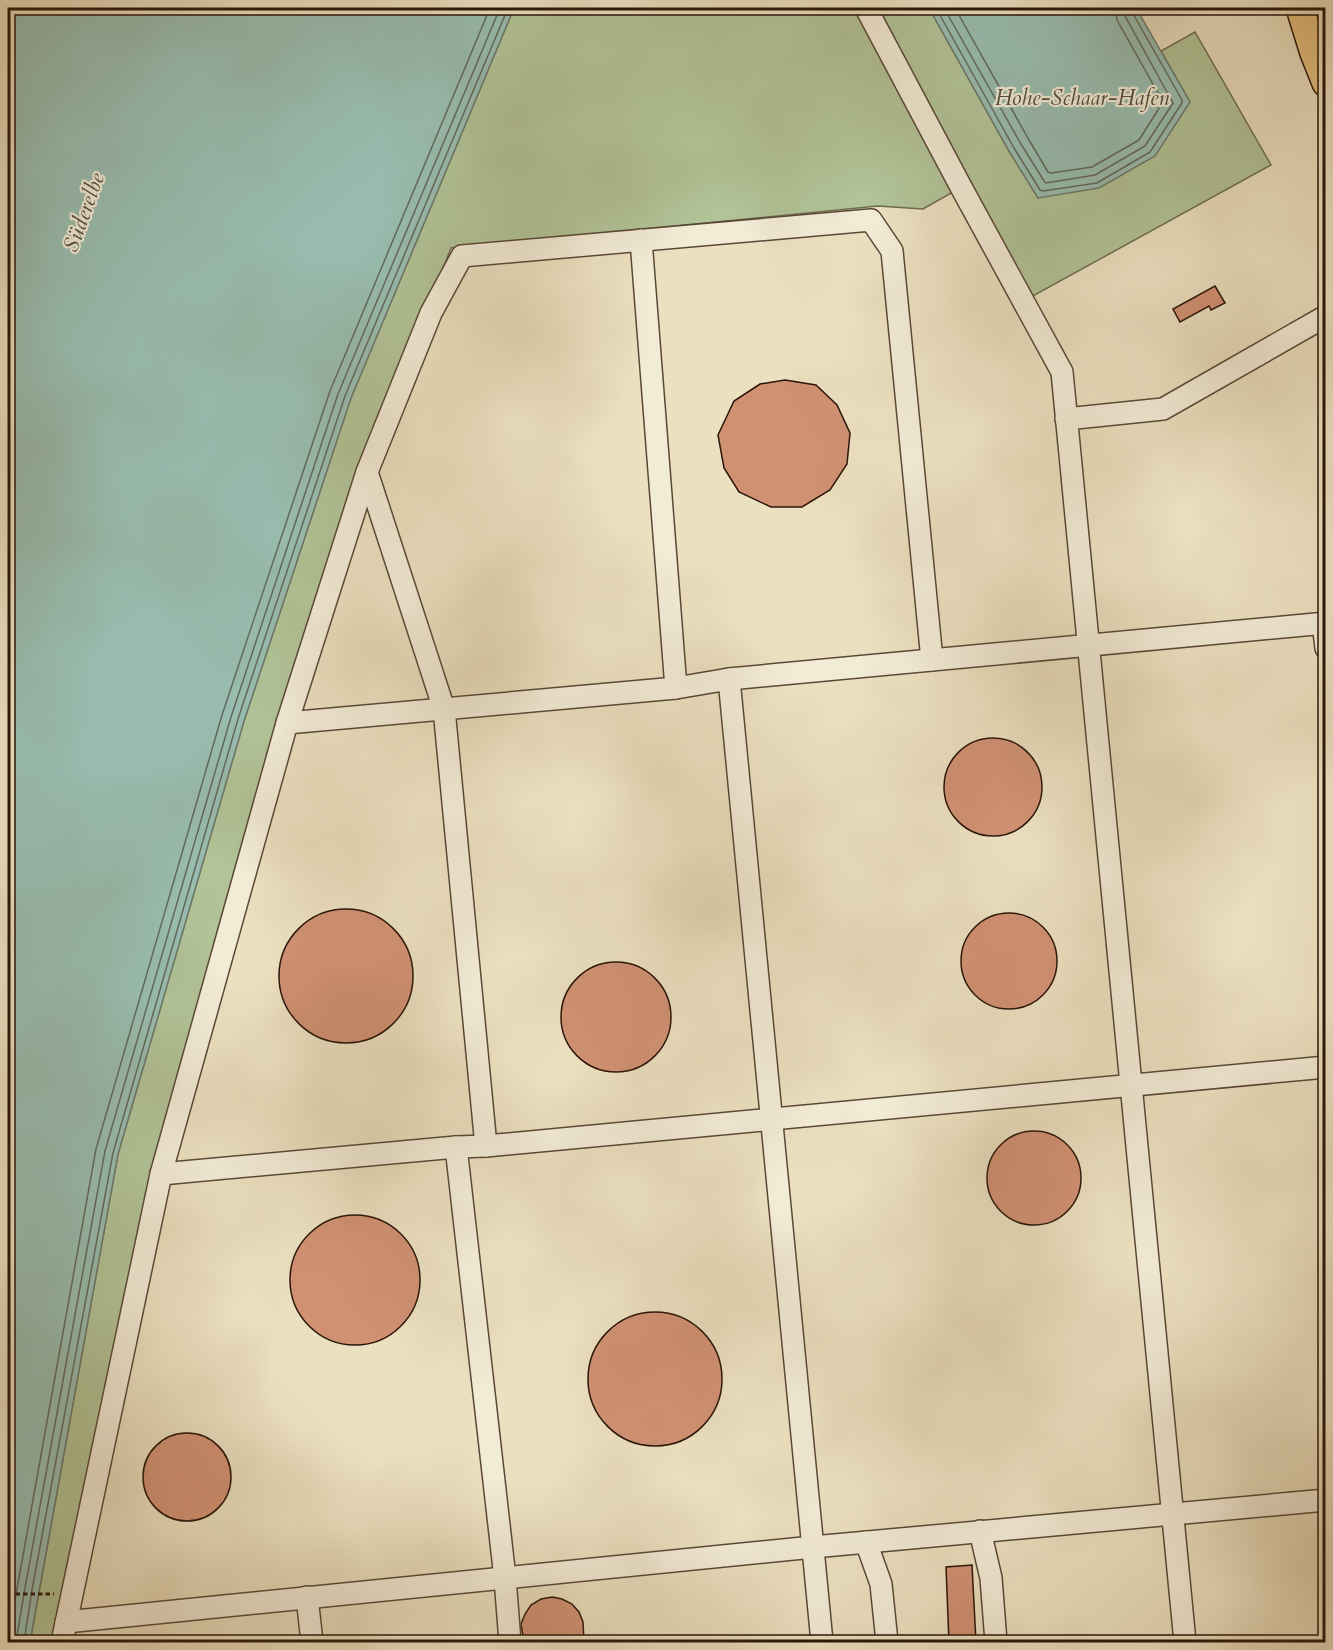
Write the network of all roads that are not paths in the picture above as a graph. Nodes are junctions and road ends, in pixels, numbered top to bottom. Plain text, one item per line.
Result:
1 (866, 8) edge
2 (1300, 8) edge
3 (1326, 83) edge
4 (641, 240) junction
5 (1326, 316) edge
6 (1066, 419) junction
7 (367, 472) junction
8 (1324, 623) edge
9 (1088, 645) junction
10 (1326, 648) edge
11 (932, 660) junction
12 (729, 679) junction
13 (676, 688) junction
14 (444, 709) junction
15 (287, 723) junction
16 (1326, 1067) edge
17 (1130, 1085) junction
18 (772, 1119) junction
19 (486, 1146) junction
20 (456, 1147) junction
21 (161, 1174) junction
22 (1326, 1500) edge
23 (1172, 1513) junction
24 (980, 1531) junction
25 (866, 1542) junction
26 (813, 1547) junction
27 (505, 1578) junction
28 (308, 1597) junction
29 (64, 1632) edge
30 (312, 1642) edge
31 (510, 1642) edge
32 (822, 1642) edge
33 (887, 1642) edge
34 (996, 1642) edge
35 (1185, 1642) edge

1 - 6 lane
2 - 3 main road
4 - 7 lane
4 - 11 lane
4 - 13 lane
5 - 6 lane
6 - 9 lane
7 - 14 lane
7 - 15 lane
8 - 9 lane
8 - 10 lane
9 - 11 lane
9 - 17 lane
11 - 12 lane
12 - 13 lane
12 - 18 lane
13 - 14 lane
14 - 15 lane
14 - 19 lane
15 - 21 lane
16 - 17 lane
17 - 18 lane
17 - 23 lane
18 - 19 lane
18 - 26 lane
19 - 20 lane
20 - 21 lane
20 - 27 lane
21 - 29 lane
22 - 23 lane
23 - 24 lane
23 - 35 lane
24 - 25 lane
24 - 34 lane
25 - 26 lane
25 - 33 lane
26 - 27 lane
26 - 32 lane
27 - 28 lane
27 - 31 lane
28 - 29 lane
28 - 30 lane

